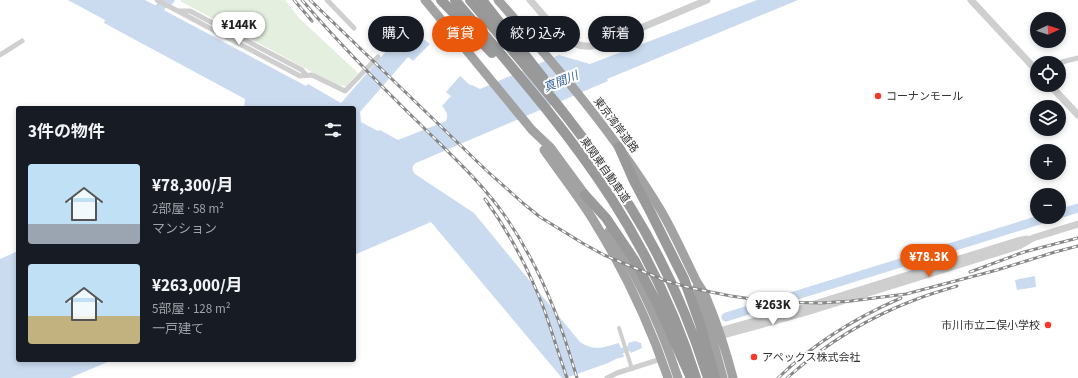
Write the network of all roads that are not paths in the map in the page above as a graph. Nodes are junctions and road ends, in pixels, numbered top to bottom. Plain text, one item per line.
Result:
1 (157, 0) edge
2 (327, 0) edge
3 (424, 0) edge
4 (442, 0) edge
5 (455, 0) edge
6 (470, 0) edge
7 (482, 0) edge
8 (498, 0) edge
9 (503, 0) edge
10 (530, 0) edge
11 (702, 1) edge
12 (975, 1) edge
13 (512, 16) edge
14 (516, 16) edge
15 (354, 28) dead end
16 (22, 41) dead end
17 (544, 52) edge
18 (0, 55) edge
19 (378, 57) dead end
20 (1078, 58) edge
21 (1066, 61) edge
22 (1030, 63) edge
23 (1057, 92) edge
24 (540, 102) junction
25 (1078, 115) edge
26 (581, 136) junction
27 (619, 148) junction
28 (552, 156) junction
29 (585, 195) junction
30 (1078, 224) edge
31 (695, 278) junction
32 (619, 328) dead end
33 (719, 334) junction
34 (661, 359) junction
35 (632, 369) junction
36 (607, 378) edge
37 (668, 378) edge
38 (678, 378) edge
39 (690, 378) edge
40 (696, 378) edge
41 (708, 378) edge
42 (715, 378) edge
43 (723, 378) edge
44 (733, 378) edge

1 - 19 street
2 - 15 street
3 - 28 highway
4 - 24 highway
5 - 24 highway, 東関東自動車道
6 - 26 highway, 東関東自動車道
7 - 26 highway
8 - 13 highway, 東京湾岸道路
9 - 14 highway
10 - 11 street
12 - 22 street
16 - 18 street
17 - 27 highway, 東京湾岸道路
20 - 21 street
23 - 25 street
24 - 40 highway, 東関東自動車道
26 - 41 highway, 東関東自動車道
27 - 31 highway, 東京湾岸道路
27 - 42 highway
28 - 29 highway
28 - 34 highway
29 - 38 highway
29 - 39 highway
30 - 33 street
31 - 33 highway, 東京湾岸道路
31 - 43 highway, 東京湾岸道路
32 - 35 street
33 - 44 highway, 東京湾岸道路
34 - 35 street
34 - 37 highway
35 - 36 street

